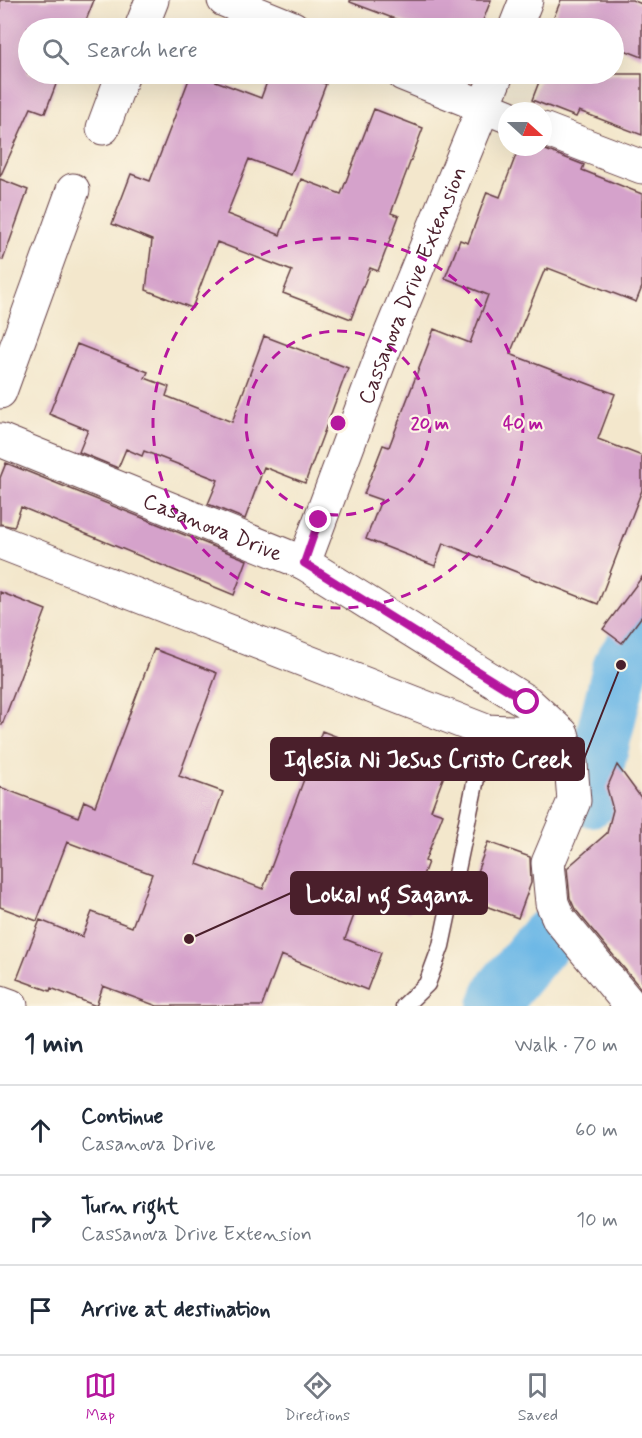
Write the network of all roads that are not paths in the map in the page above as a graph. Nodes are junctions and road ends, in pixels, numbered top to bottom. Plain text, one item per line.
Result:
1 (152, 0) edge
2 (224, 0) edge
3 (526, 0) edge
4 (145, 18) edge
5 (268, 18) edge
6 (519, 18) edge
7 (119, 84) edge
8 (428, 84) edge
9 (496, 84) edge
10 (495, 111) edge
11 (103, 128) dead end
12 (552, 132) edge
13 (642, 167) edge
14 (73, 190) dead end
15 (0, 392) edge
16 (0, 440) edge
17 (0, 542) edge
18 (304, 563) junction
19 (486, 731) junction
20 (562, 734) junction
21 (0, 1002) edge
22 (11, 1006) edge
23 (404, 1006) edge
24 (631, 1006) edge

1 - 4 street
2 - 5 street
3 - 6 street
7 - 11 street
8 - 10 street
9 - 10 street, Cassanova Drive Extension
10 - 18 street, Cassanova Drive Extension
12 - 13 street
14 - 15 street
16 - 18 street, Casanova Drive
17 - 19 street
18 - 20 street, Casanova Drive
19 - 20 street
19 - 23 lane
20 - 24 street
21 - 22 street

